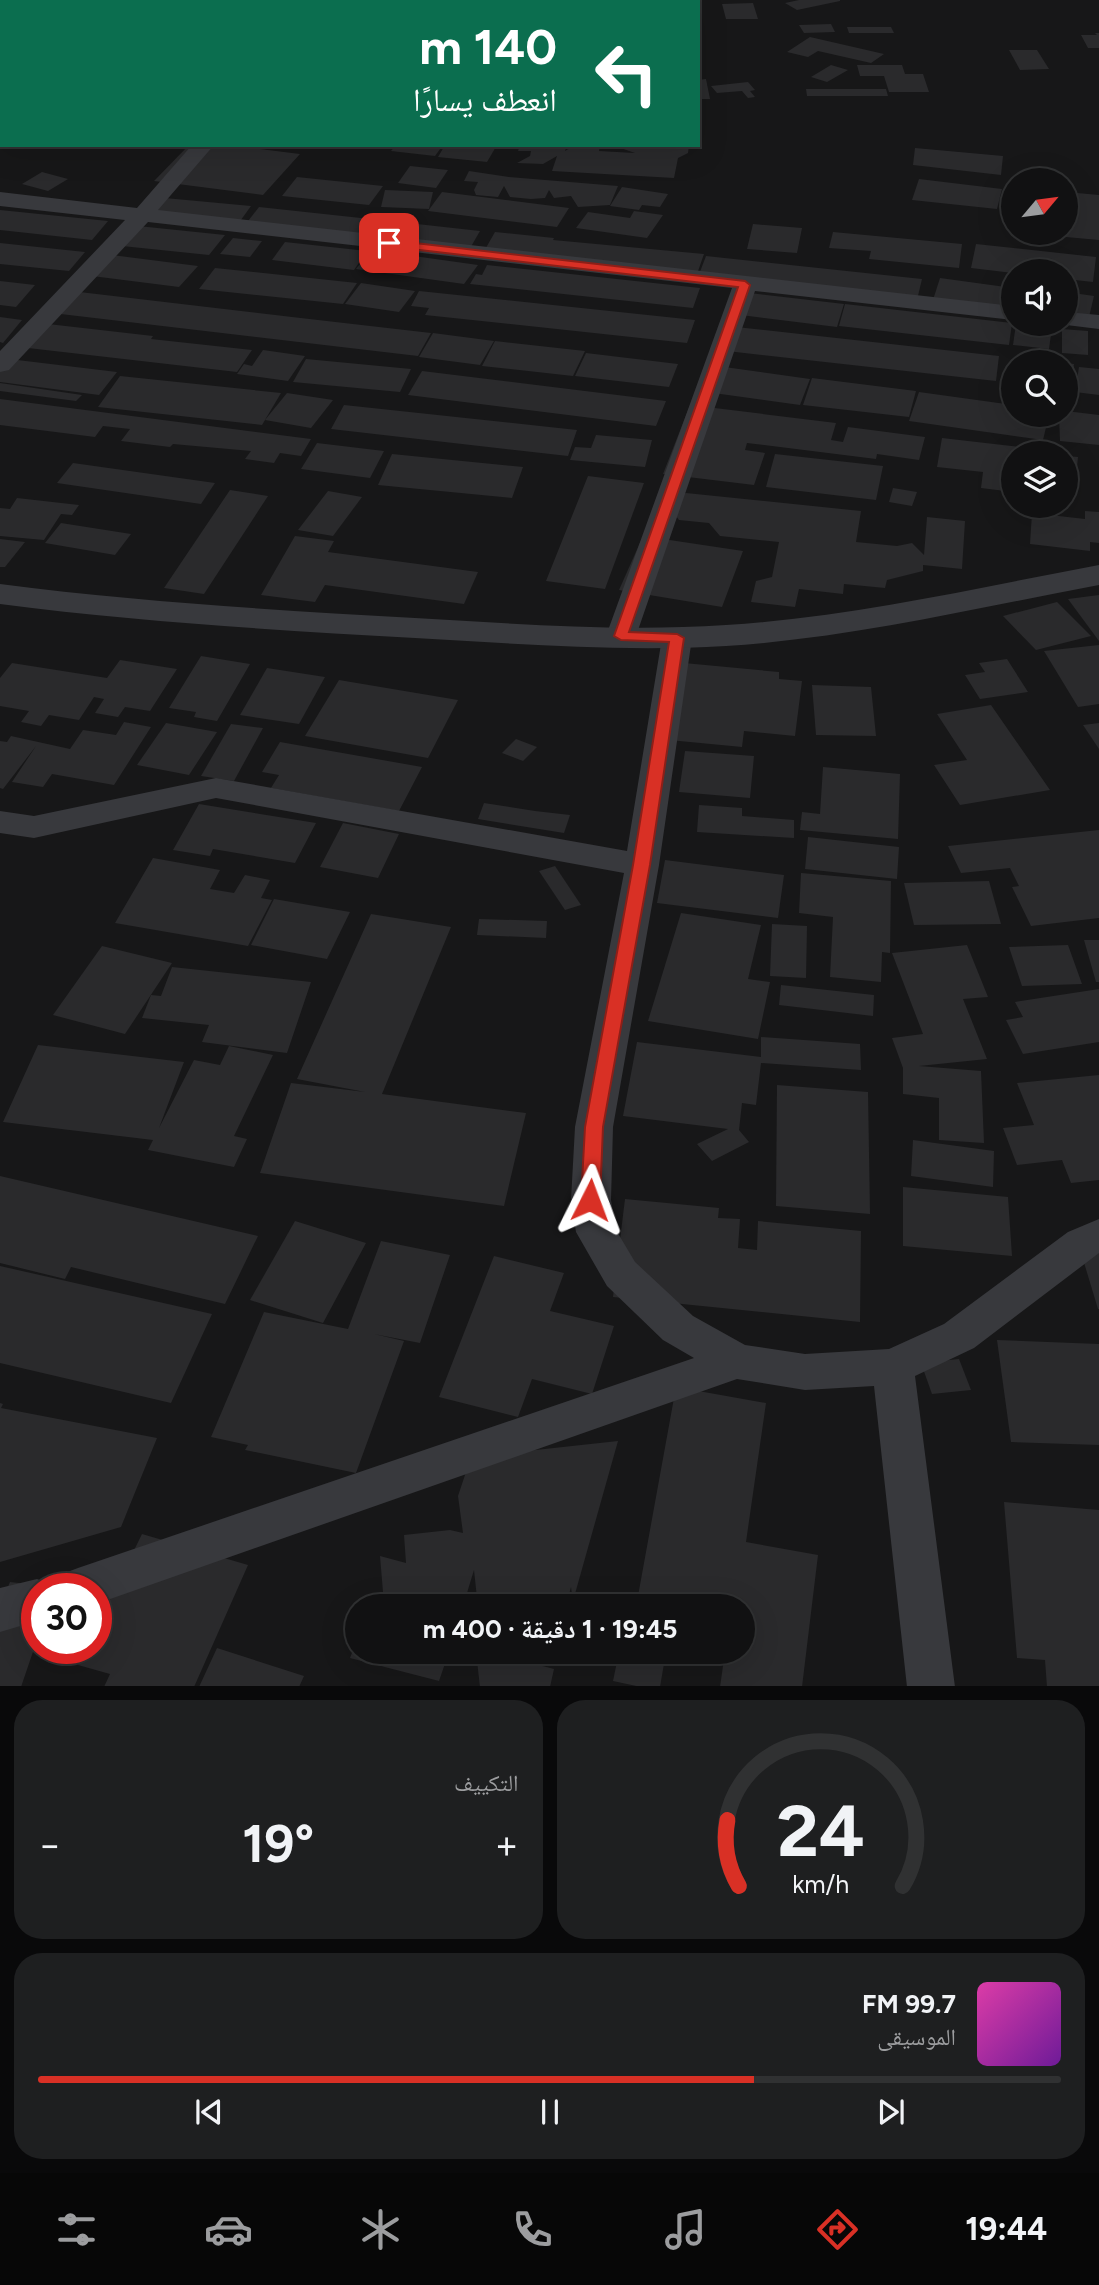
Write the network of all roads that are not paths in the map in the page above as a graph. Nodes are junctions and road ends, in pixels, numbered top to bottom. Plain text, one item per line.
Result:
1 (202, 147) edge
2 (0, 199) edge
3 (143, 214) junction
4 (745, 285) junction
5 (1001, 312) edge
6 (1078, 320) edge
7 (1099, 322) edge
8 (0, 365) edge
9 (1099, 575) edge
10 (0, 594) edge
11 (621, 636) junction
12 (677, 638) junction
13 (0, 822) edge
14 (642, 865) junction
15 (1099, 1235) edge
16 (737, 1361) junction
17 (893, 1367) junction
18 (112, 1577) edge
19 (21, 1604) edge
20 (0, 1610) edge
21 (931, 1686) edge

1 - 3 street
2 - 3 street
3 - 4 street
3 - 8 street
4 - 5 street
4 - 11 street
6 - 7 street
9 - 12 street
10 - 11 street
11 - 12 street
12 - 14 street
13 - 14 street
14 - 16 street
15 - 17 street
16 - 17 street
16 - 18 street
17 - 21 street
19 - 20 street

